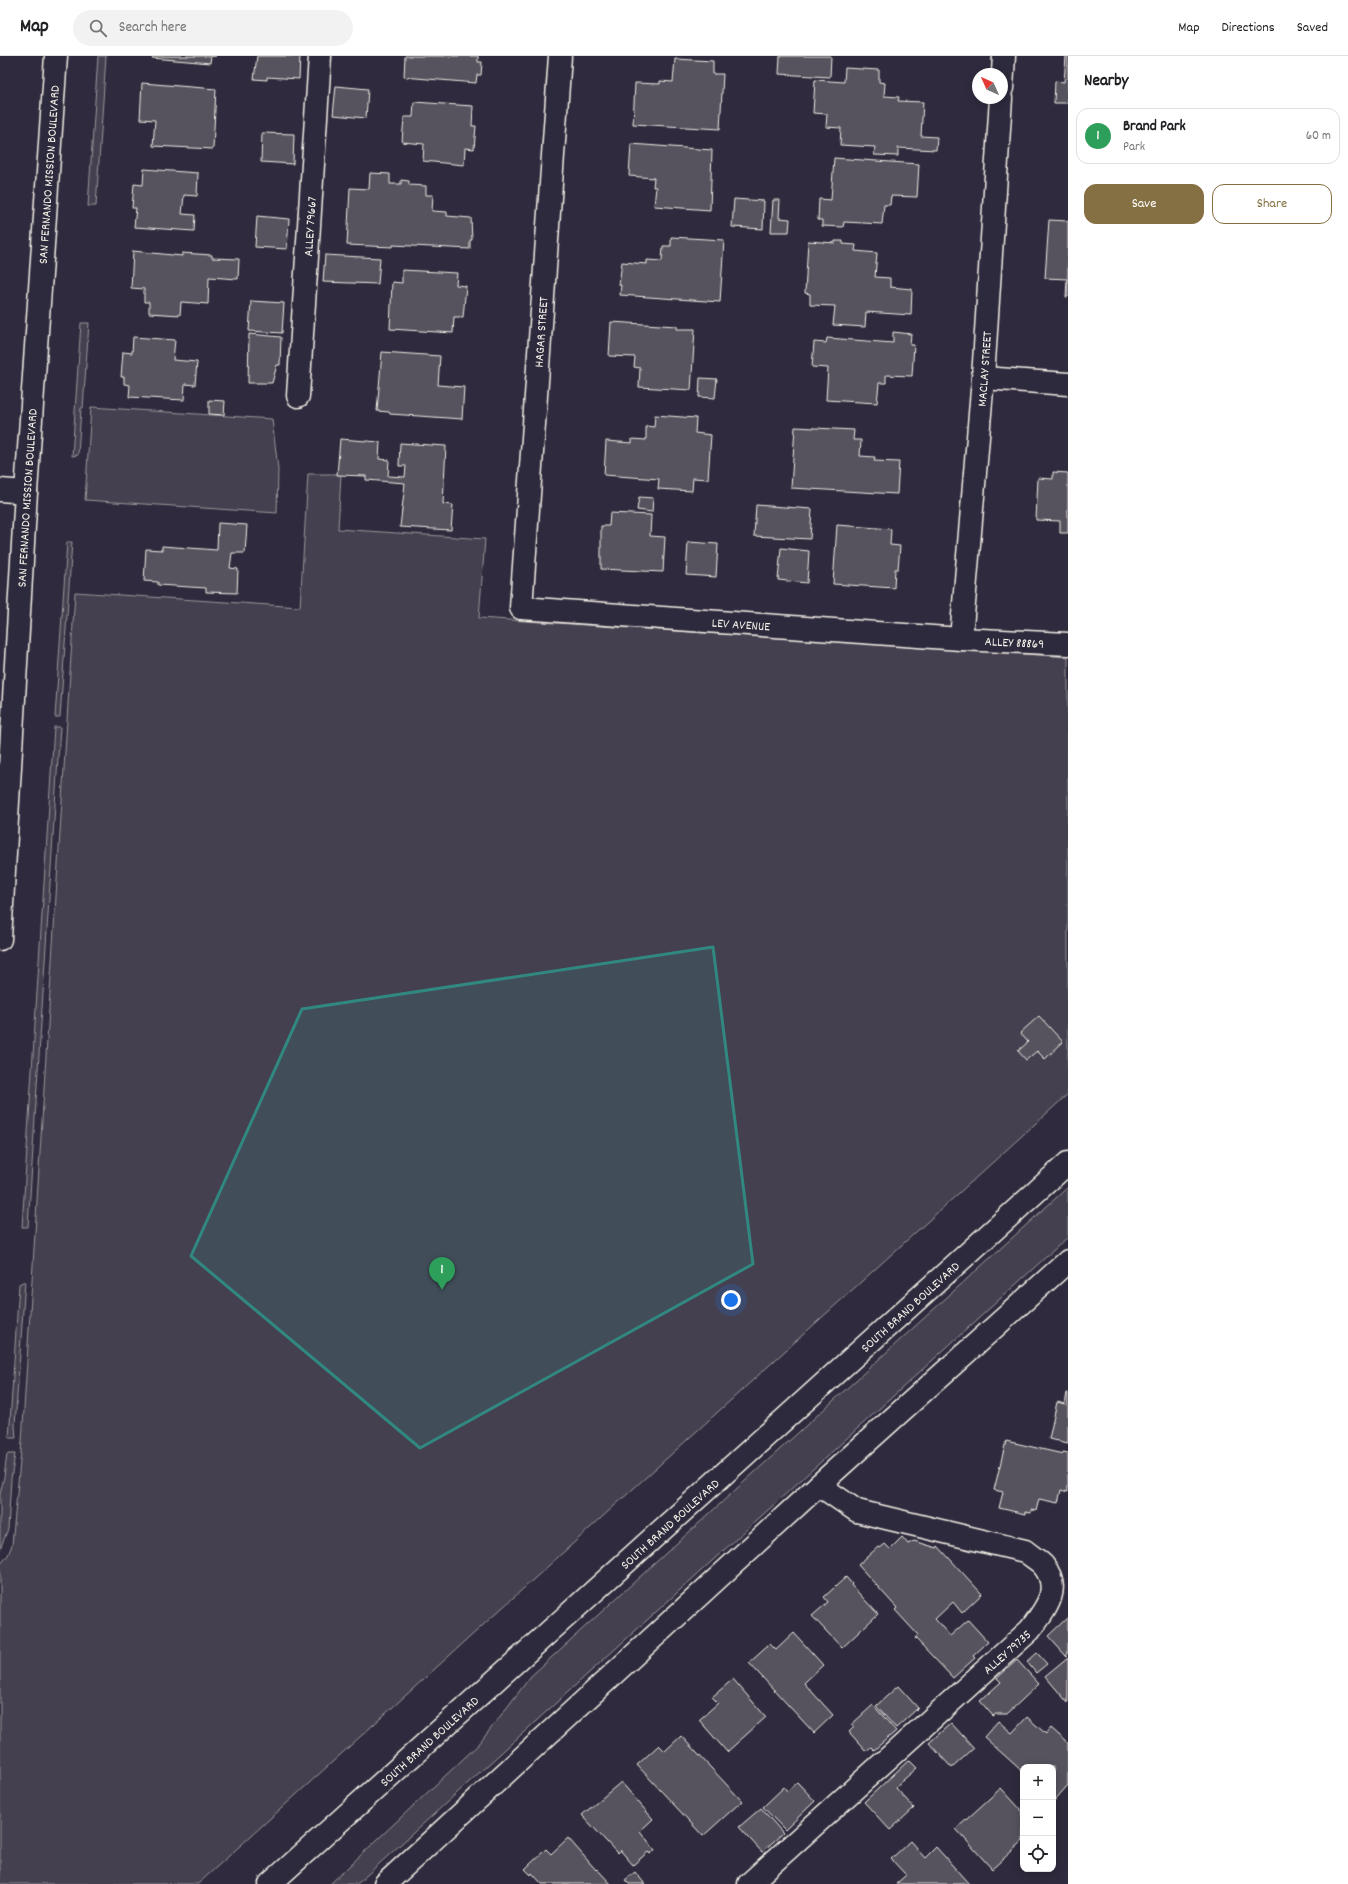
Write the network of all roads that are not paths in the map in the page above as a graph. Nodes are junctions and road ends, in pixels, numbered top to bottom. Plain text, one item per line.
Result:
1 (56, 56) edge
2 (320, 56) edge
3 (560, 56) edge
4 (1004, 56) edge
5 (1003, 68) edge
6 (1001, 104) edge
7 (983, 378) junction
8 (1068, 384) edge
9 (298, 396) dead end
10 (0, 490) edge
11 (26, 492) junction
12 (521, 608) joint
13 (961, 638) junction
14 (1068, 644) edge
15 (0, 939) edge
16 (1068, 1163) edge
17 (1068, 1260) edge
18 (819, 1485) junction
19 (270, 1884) edge
20 (384, 1884) edge
21 (749, 1884) edge

1 - 11 main road, SAN FERNANDO MISSION BOULEVARD
2 - 9 main road, ALLEY 79667
3 - 12 main road, HAGAR STREET
4 - 5 main road
6 - 7 main road, MACLAY STREET
7 - 8 main road
7 - 13 main road, MACLAY STREET
10 - 11 main road
11 - 15 main road, SAN FERNANDO MISSION BOULEVARD
12 - 13 main road, LEV AVENUE
13 - 14 main road, ALLEY 88869
16 - 19 main road, SOUTH BRAND BOULEVARD
17 - 18 main road
18 - 20 main road
18 - 21 main road, ALLEY 79735

